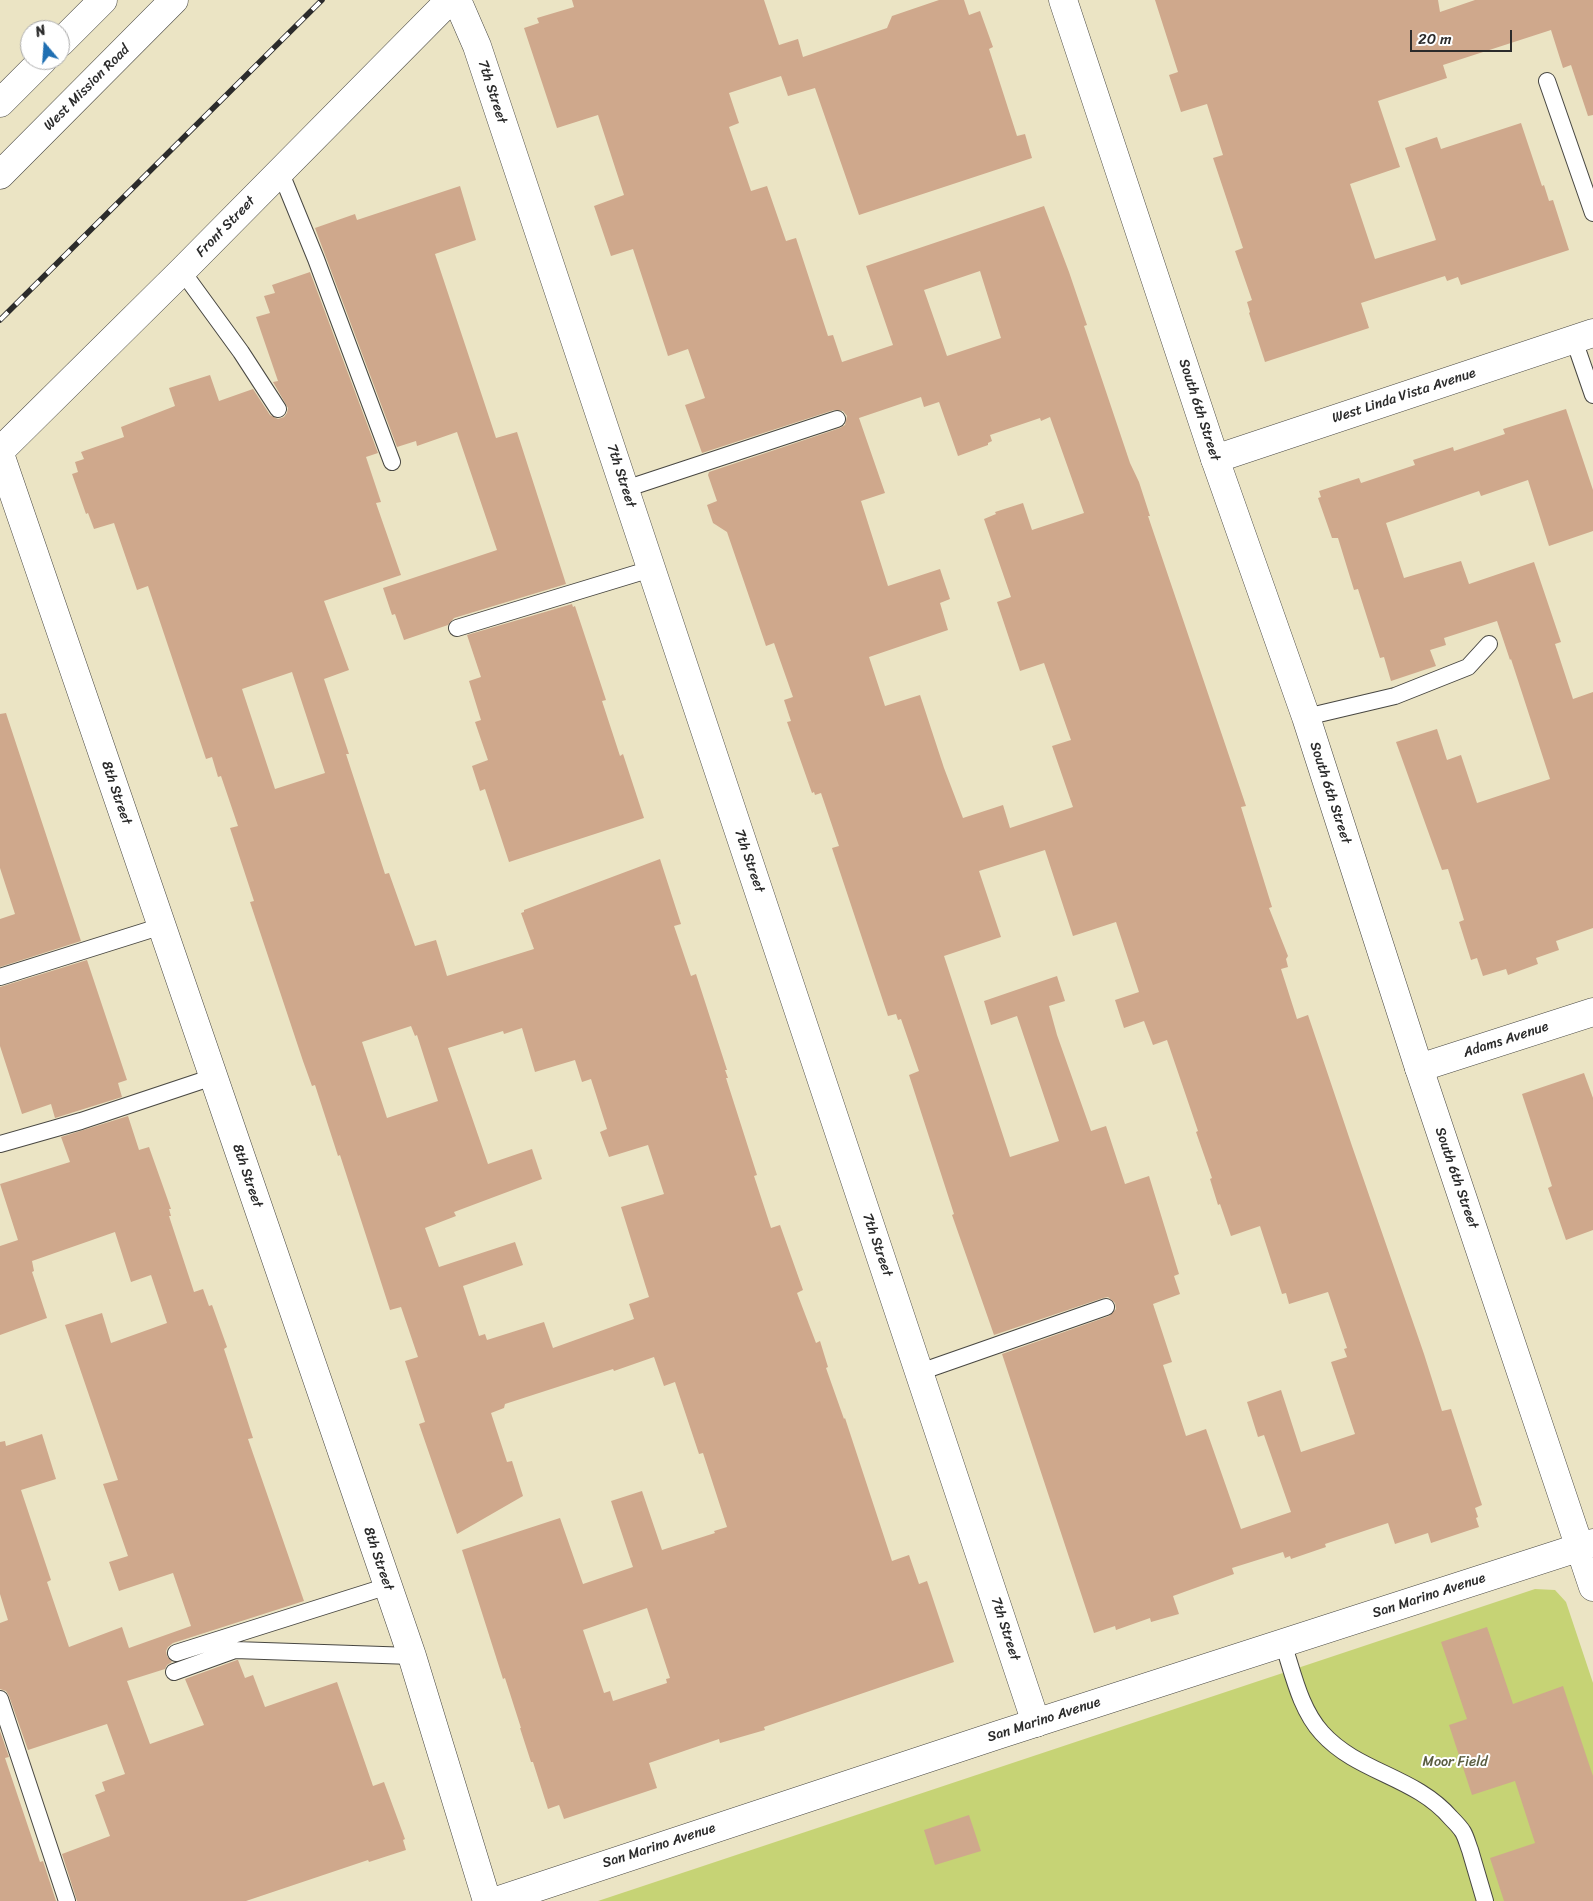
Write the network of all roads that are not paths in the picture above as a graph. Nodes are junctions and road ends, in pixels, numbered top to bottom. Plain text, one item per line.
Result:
1 (103, 0) edge
2 (174, 0) edge
3 (450, 0) edge
4 (457, 0) edge
5 (1063, 0) edge
6 (70, 33) edge
7 (33, 70) edge
8 (1547, 81) dead end
9 (0, 103) edge
10 (280, 171) junction
11 (0, 175) edge
12 (1593, 213) edge
13 (182, 271) junction
14 (1583, 337) edge
15 (1593, 395) edge
16 (278, 410) dead end
17 (837, 419) dead end
18 (0, 452) edge
19 (1215, 459) junction
20 (392, 462) dead end
21 (625, 489) junction
22 (651, 569) junction
23 (457, 628) dead end
24 (1489, 644) dead end
25 (1306, 717) junction
26 (162, 926) junction
27 (0, 977) edge
28 (1593, 1012) edge
29 (1419, 1068) junction
30 (213, 1077) junction
31 (0, 1144) edge
32 (1106, 1307) dead end
33 (920, 1372) junction
34 (1586, 1545) edge
35 (388, 1586) junction
36 (1593, 1587) edge
37 (1283, 1643) junction
38 (176, 1653) dead end
39 (412, 1656) junction
40 (174, 1672) dead end
41 (0, 1699) edge
42 (1036, 1723) junction
43 (67, 1901) edge
44 (486, 1901) edge
45 (496, 1901) edge
46 (1485, 1901) edge

1 - 6 street
2 - 11 street, West Mission Road
3 - 10 street, Front Street
4 - 21 street, 7th Street
5 - 19 street, South 6th Street
7 - 9 street
8 - 12 lane
10 - 13 street, Front Street
10 - 20 lane
13 - 16 lane
13 - 18 street, Front Street
14 - 15 lane
14 - 19 street, West Linda Vista Avenue
17 - 21 lane
18 - 26 street, 8th Street
19 - 25 street, South 6th Street
21 - 22 street, 7th Street
22 - 23 lane
22 - 33 street, 7th Street
24 - 25 lane
25 - 29 street, South 6th Street
26 - 27 lane
26 - 30 street, 8th Street
28 - 29 street, Adams Avenue
29 - 34 street, South 6th Street
30 - 31 lane
30 - 35 street, 8th Street
32 - 33 lane
33 - 42 street, 7th Street
34 - 36 street, South 6th Street
34 - 37 street, San Marino Avenue
35 - 38 lane
35 - 39 street, 8th Street
37 - 42 street, San Marino Avenue
37 - 46 lane
39 - 40 lane
39 - 44 street, 8th Street
41 - 43 lane
42 - 45 street, San Marino Avenue

